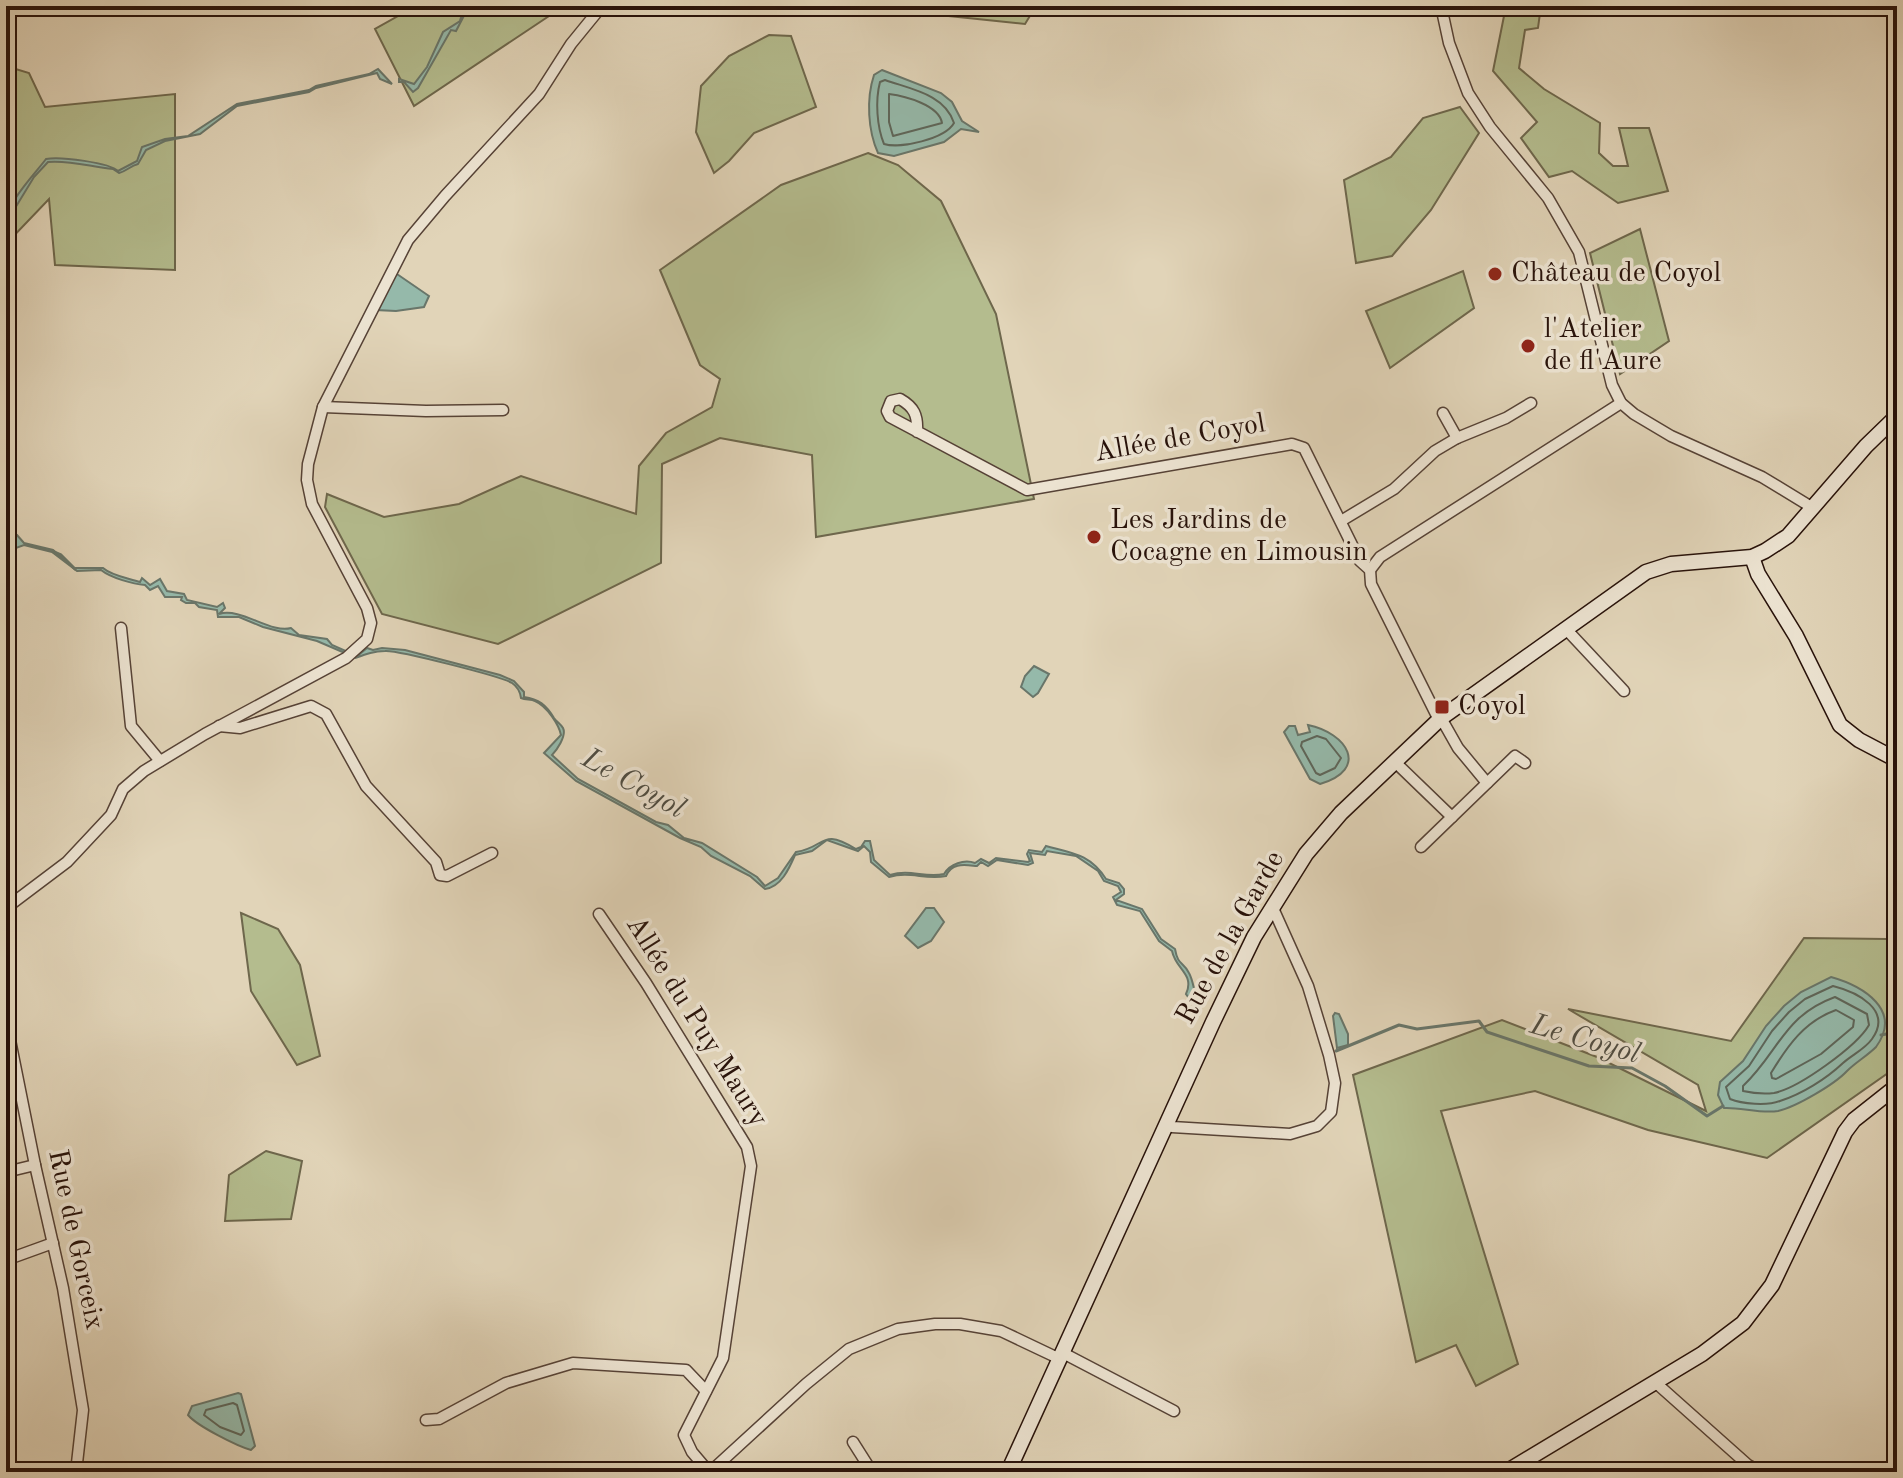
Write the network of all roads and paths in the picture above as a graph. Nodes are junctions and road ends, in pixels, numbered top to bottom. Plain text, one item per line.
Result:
1 (602, 6) edge
2 (1441, 6) edge
3 (1531, 403) dead end
4 (1621, 403) junction
5 (323, 407) junction
6 (503, 410) dead end
7 (1443, 413) dead end
8 (1897, 416) edge
9 (917, 432) dead end
10 (1457, 438) junction
11 (1813, 508) junction
12 (1341, 521) junction
13 (1752, 557) junction
14 (1370, 570) junction
15 (121, 628) dead end
16 (1566, 629) junction
17 (1624, 691) dead end
18 (1440, 719) junction
19 (219, 726) junction
20 (1897, 760) edge
21 (160, 761) junction
22 (1395, 762) junction
23 (1525, 763) dead end
24 (1487, 783) junction
25 (1452, 817) junction
26 (1421, 847) dead end
27 (492, 853) dead end
28 (1272, 906) junction
29 (6, 908) edge
30 (599, 914) dead end
31 (6, 1020) edge
32 (1897, 1086) edge
33 (1165, 1124) junction
34 (35, 1165) junction
35 (6, 1172) edge
36 (53, 1243) junction
37 (6, 1260) edge
38 (1061, 1356) junction
39 (1656, 1383) junction
40 (706, 1391) junction
41 (1174, 1411) dead end
42 (426, 1420) dead end
43 (853, 1442) dead end
44 (76, 1472) edge
45 (709, 1472) edge
46 (872, 1472) edge
47 (1008, 1472) edge
48 (1506, 1472) edge
49 (1761, 1472) edge

1 - 5 street
2 - 4 street
3 - 10 street
4 - 11 street
4 - 14 street
5 - 6 street
5 - 19 street
7 - 10 street
8 - 11 main road, Rue de la Garde
9 - 12 street, Allée de Coyol
10 - 12 street
11 - 13 main road, Rue de la Garde
12 - 14 street, Allée de Coyol
13 - 16 main road, Rue de la Garde
13 - 20 main road
14 - 18 street, Allée de Coyol
15 - 21 street
16 - 17 street
16 - 18 main road, Rue de la Garde
18 - 22 main road, Rue de la Garde
18 - 24 street, Allée de Coyol
19 - 21 street
19 - 27 street
21 - 29 street
22 - 25 street
22 - 28 main road, Rue de la Garde
23 - 24 street
24 - 25 street
25 - 26 street
28 - 33 main road, Rue de la Garde
28 - 33 street
30 - 40 street, Allée du Puy Maury
31 - 34 street, Rue de Gorceix
32 - 39 main road
33 - 38 main road, Rue de la Garde
34 - 35 street
34 - 36 street, Rue de Gorceix
36 - 37 street
36 - 44 street, Rue de Gorceix
38 - 41 street
38 - 45 street
38 - 47 main road, Rue de la Garde
39 - 48 main road
39 - 49 street
40 - 42 street
40 - 45 street, Allée du Puy Maury
43 - 46 street

